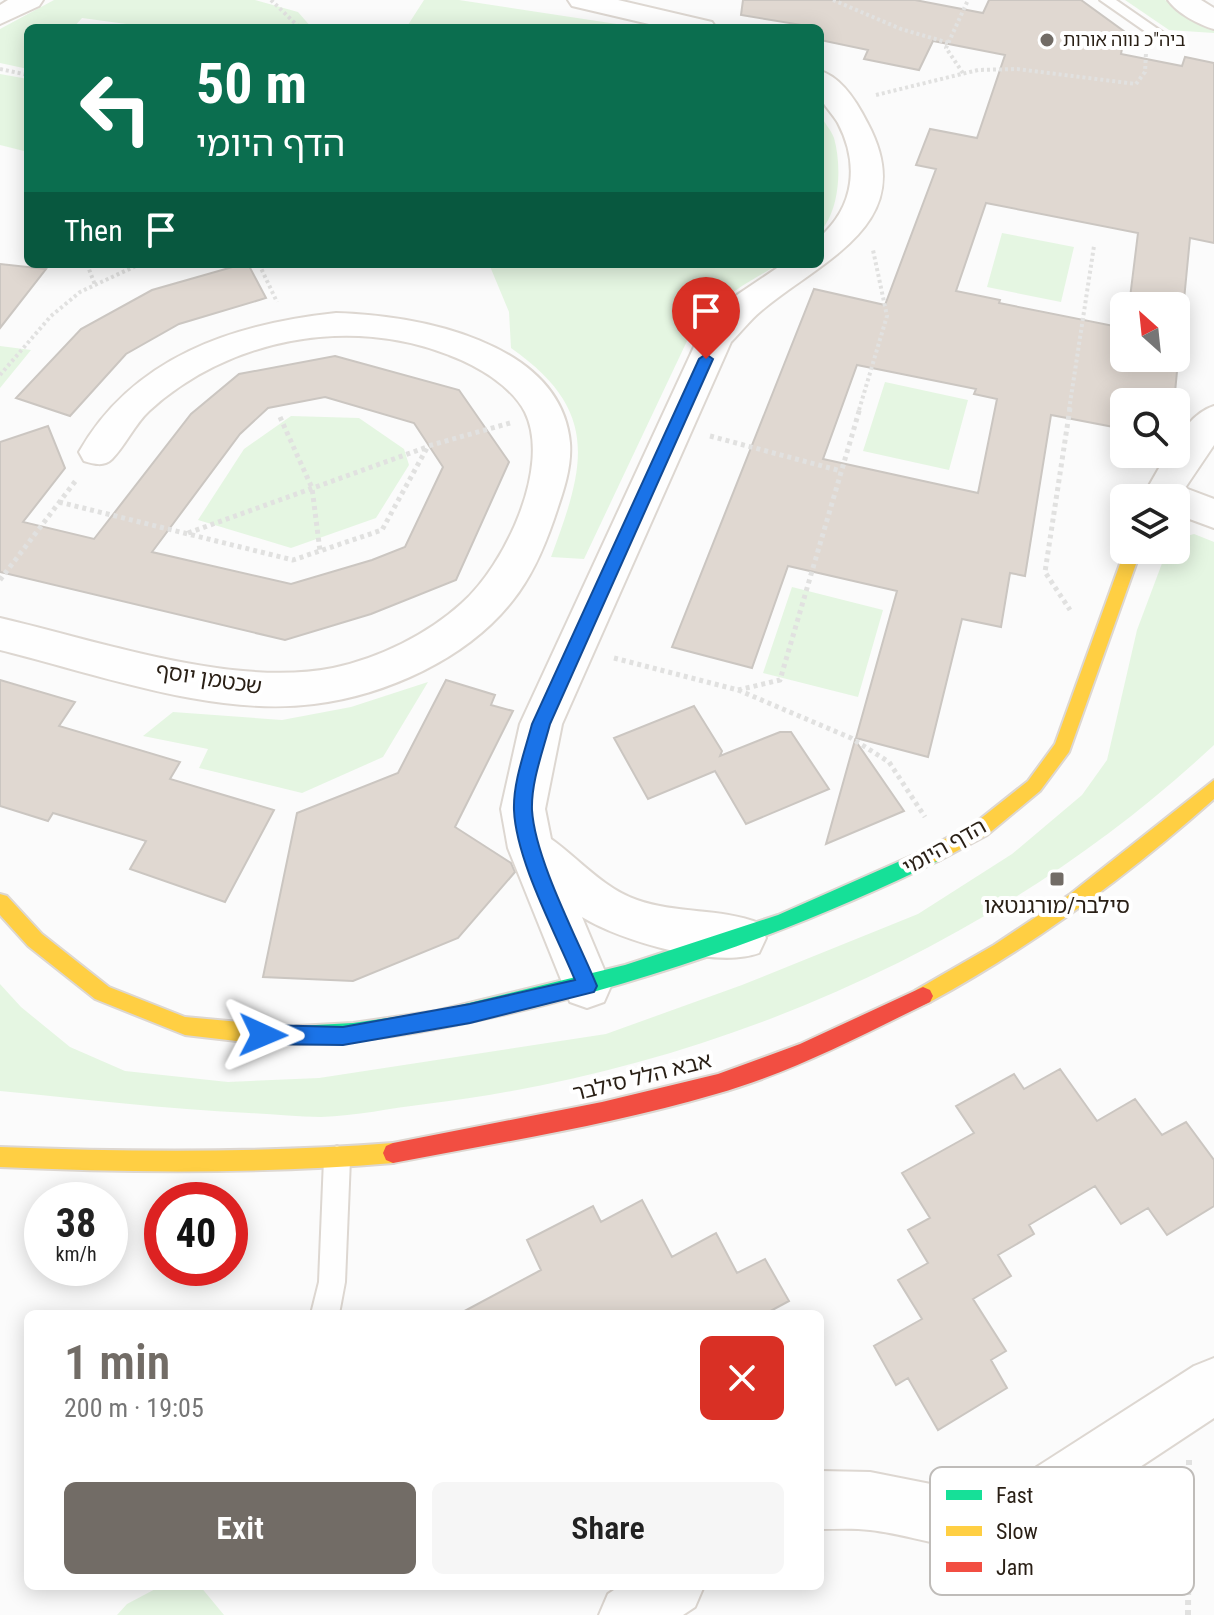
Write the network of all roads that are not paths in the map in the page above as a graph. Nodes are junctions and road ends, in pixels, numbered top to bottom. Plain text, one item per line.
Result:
1 (29, 0) edge
2 (582, 0) edge
3 (1107, 0) edge
4 (1182, 0) edge
5 (0, 16) edge
6 (1214, 20) edge
7 (685, 24) edge
8 (1161, 36) dead end
9 (824, 84) edge
10 (824, 251) edge
11 (800, 268) edge
12 (1214, 419) edge
13 (97, 452) road end
14 (1174, 484) edge
15 (1190, 505) edge
16 (1214, 514) edge
17 (1128, 564) edge
18 (0, 634) edge
19 (1214, 788) edge
20 (530, 848) junction
21 (0, 902) edge
22 (743, 938) junction
23 (587, 986) junction
24 (0, 1157) edge
25 (337, 1159) junction
26 (326, 1310) edge
27 (1202, 1394) edge
28 (1089, 1467) edge
29 (824, 1500) edge
30 (930, 1513) edge
31 (668, 1590) edge
32 (629, 1615) edge

1 - 5 street
2 - 7 street
3 - 8 lane
4 - 6 street
9 - 10 street
11 - 20 street
12 - 14 street
13 - 18 street, שכטמן יוסף
15 - 16 street
17 - 22 street, הדף היומי
19 - 25 street, אבא הלל סילבר
20 - 22 street, הדף היומי
20 - 23 street
21 - 23 street, הדף היומי
22 - 23 street, הדף היומי
24 - 25 street, אבא הלל סילבר
25 - 26 lane
27 - 28 street
29 - 30 street
31 - 32 street

